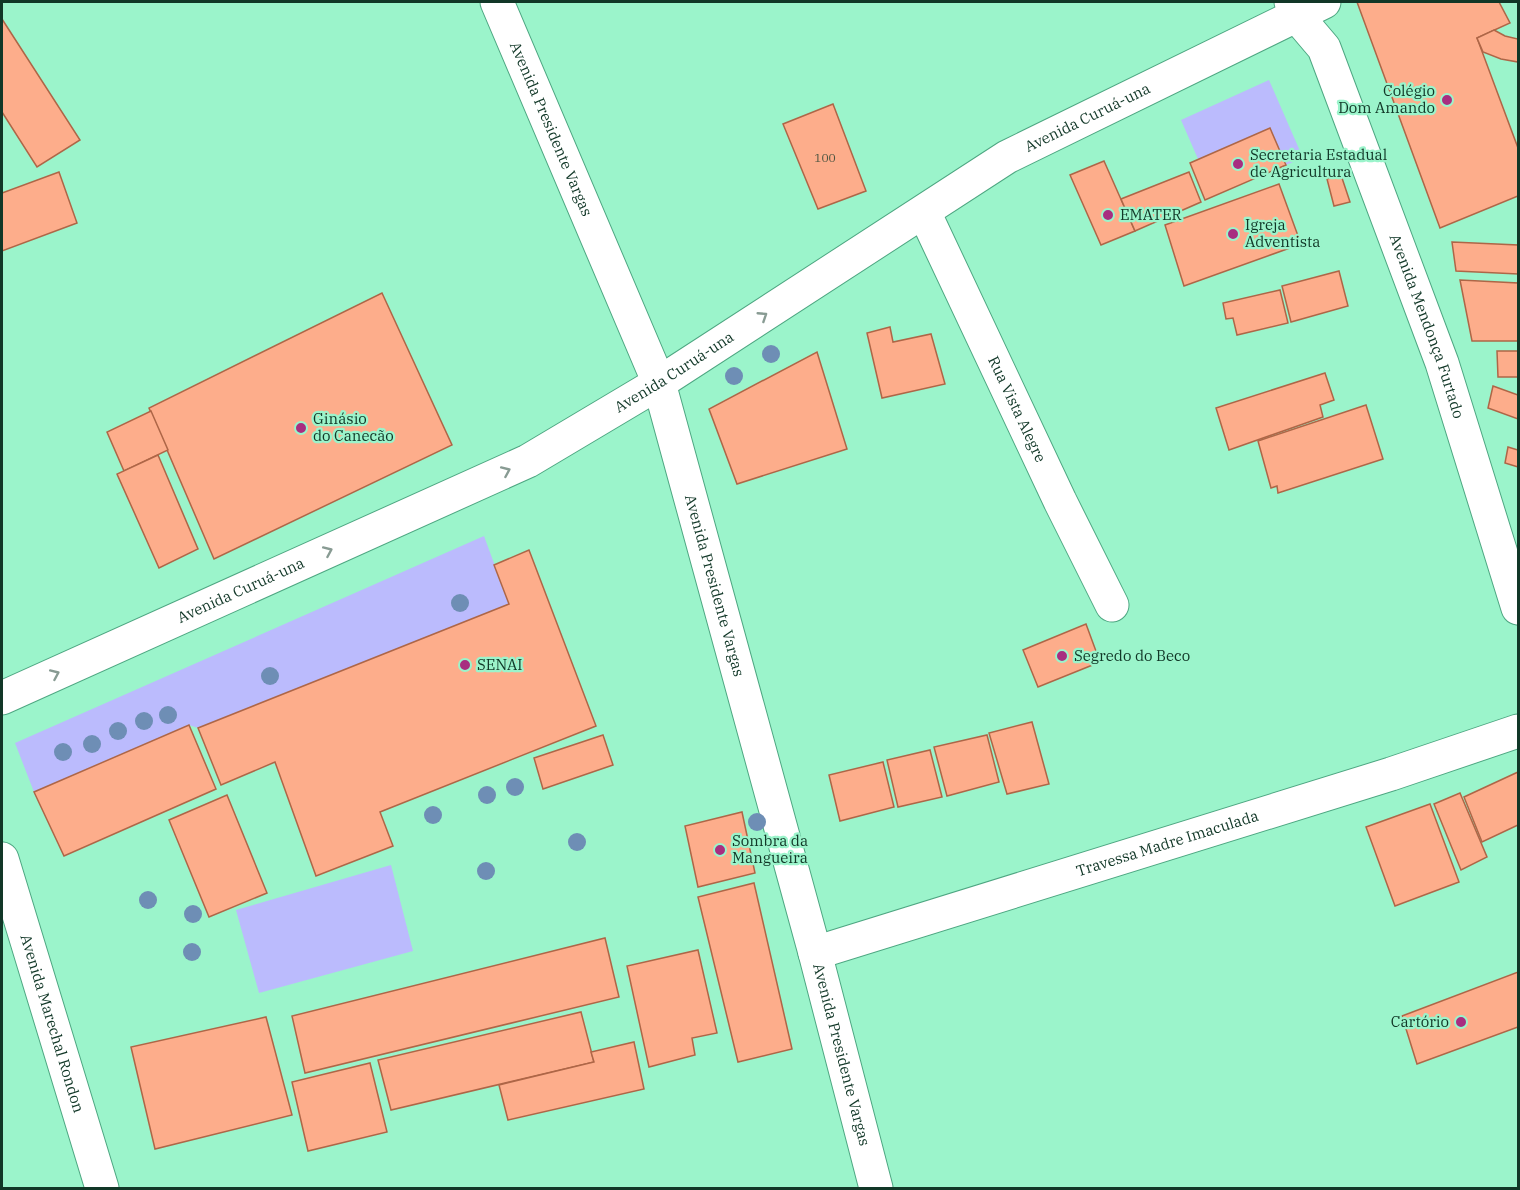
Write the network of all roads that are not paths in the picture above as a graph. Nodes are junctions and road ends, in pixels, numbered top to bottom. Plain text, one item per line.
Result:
1 (497, 2) edge
2 (1309, 5) edge
3 (924, 212) junction
4 (659, 383) junction
5 (1112, 605) dead end
6 (1518, 608) edge
7 (2, 698) edge
8 (1518, 731) edge
9 (2, 859) edge
10 (815, 953) junction
11 (102, 1188) edge
12 (876, 1188) edge

1 - 4 street, Avenida Presidente Vargas
2 - 3 street, Avenida Curuá-una
2 - 6 street, Avenida Mendonça Furtado
4 -> 3 street, Avenida Curuá-una
3 - 5 street, Rua Vista Alegre
7 -> 4 street, Avenida Curuá-una
4 - 10 street, Avenida Presidente Vargas
8 - 10 street, Travessa Madre Imaculada
9 - 11 street, Avenida Marechal Rondon
10 - 12 street, Avenida Presidente Vargas

